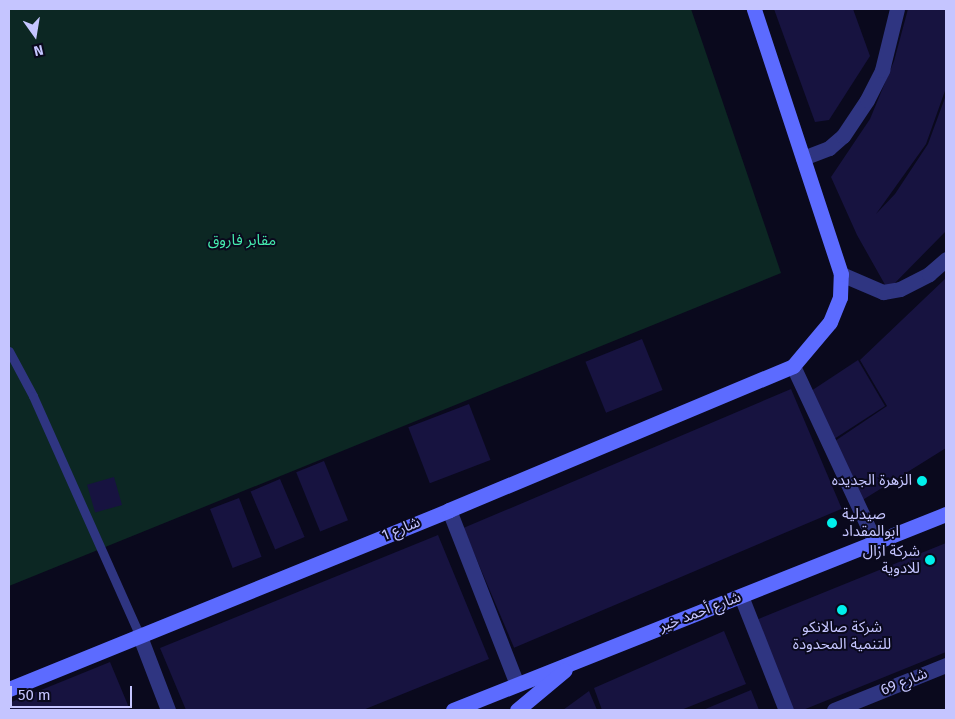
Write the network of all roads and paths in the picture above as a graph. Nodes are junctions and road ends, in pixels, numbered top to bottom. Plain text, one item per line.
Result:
1 (754, 9) edge
2 (897, 9) edge
3 (803, 158) junction
4 (946, 259) edge
5 (841, 274) junction
6 (9, 352) edge
7 (793, 366) junction
8 (449, 510) junction
9 (946, 514) edge
10 (876, 544) junction
11 (741, 596) junction
12 (139, 634) junction
13 (575, 660) junction
14 (946, 665) edge
15 (517, 684) junction
16 (9, 689) edge
17 (168, 710) edge
18 (453, 710) edge
19 (518, 710) edge
20 (786, 710) edge
21 (834, 710) edge

1 - 3 street
2 - 3 street
3 - 5 street
4 - 5 street
5 - 7 street
6 - 12 lane
7 - 8 street, شارع 1
7 - 10 street
8 - 12 street, شارع 1
8 - 15 street
9 - 10 street, شارع أحمد خير
10 - 11 street, شارع أحمد خير
11 - 13 street, شارع أحمد خير
11 - 20 street
12 - 16 street, شارع 1
12 - 17 street
13 - 15 street, شارع أحمد خير
13 - 19 street
14 - 21 street, شارع 69
15 - 18 street, شارع أحمد خير

